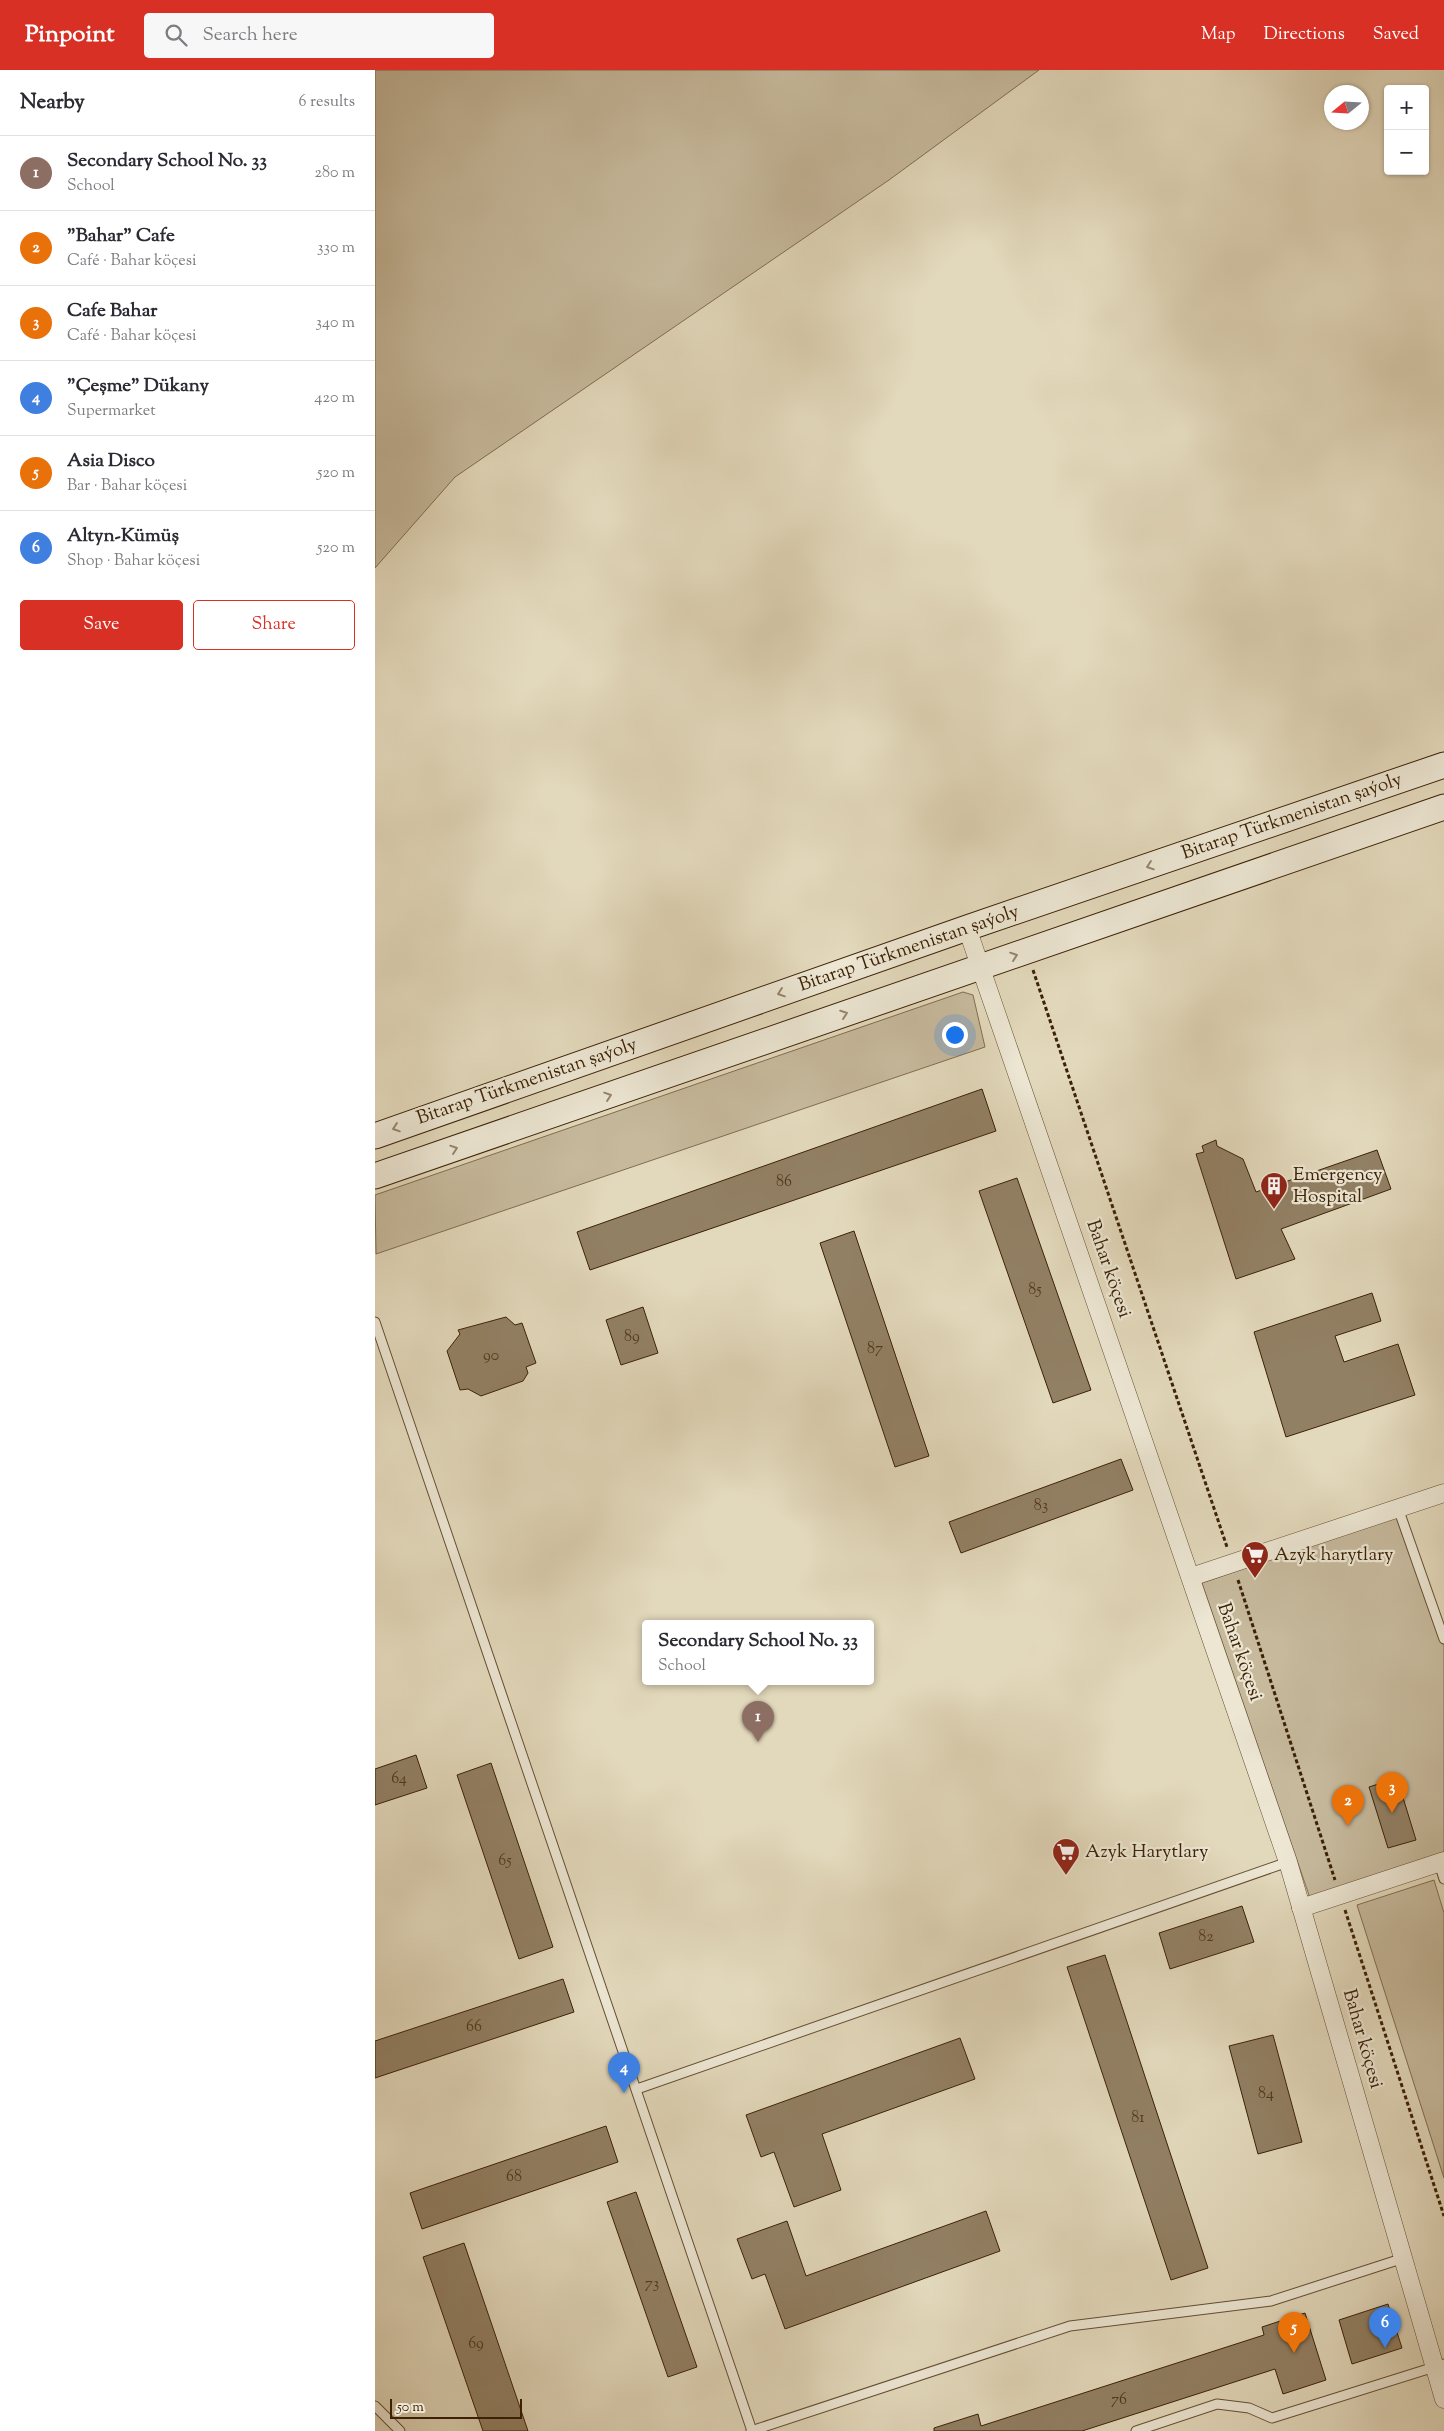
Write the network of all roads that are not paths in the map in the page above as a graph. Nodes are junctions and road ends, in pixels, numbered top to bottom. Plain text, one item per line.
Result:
1 (1444, 765) edge
2 (1444, 807) edge
3 (967, 928) junction
4 (980, 967) junction
5 (375, 1136) edge
6 (375, 1176) edge
7 (375, 1322) edge
8 (1444, 1493) edge
9 (1398, 1508) junction
10 (1191, 1577) junction
11 (1444, 1639) edge
12 (1289, 1862) junction
13 (1442, 1868) edge
14 (1301, 1908) junction
15 (637, 2089) junction
16 (1404, 2258) junction
17 (1439, 2365) edge
18 (1444, 2399) edge
19 (375, 2406) edge
20 (400, 2431) edge
21 (752, 2431) edge
22 (1136, 2431) edge

1 -> 3 main road, Bitarap Türkmenistan şaýoly
4 -> 2 main road, Bitarap Türkmenistan şaýoly
3 - 4 street, Bahar köçesi
3 -> 5 main road, Bitarap Türkmenistan şaýoly
6 -> 4 main road, Bitarap Türkmenistan şaýoly
4 - 10 street, Bahar köçesi
7 - 15 lane
8 - 9 street
9 - 10 street
9 - 11 lane
10 - 12 street, Bahar köçesi
12 - 14 street, Bahar köçesi
12 - 15 lane
13 - 14 street
14 - 16 street, Bahar köçesi
15 - 21 lane
16 - 17 street, Bahar köçesi
16 - 21 lane
17 - 18 street, Bahar köçesi
17 - 22 lane
19 - 20 lane

